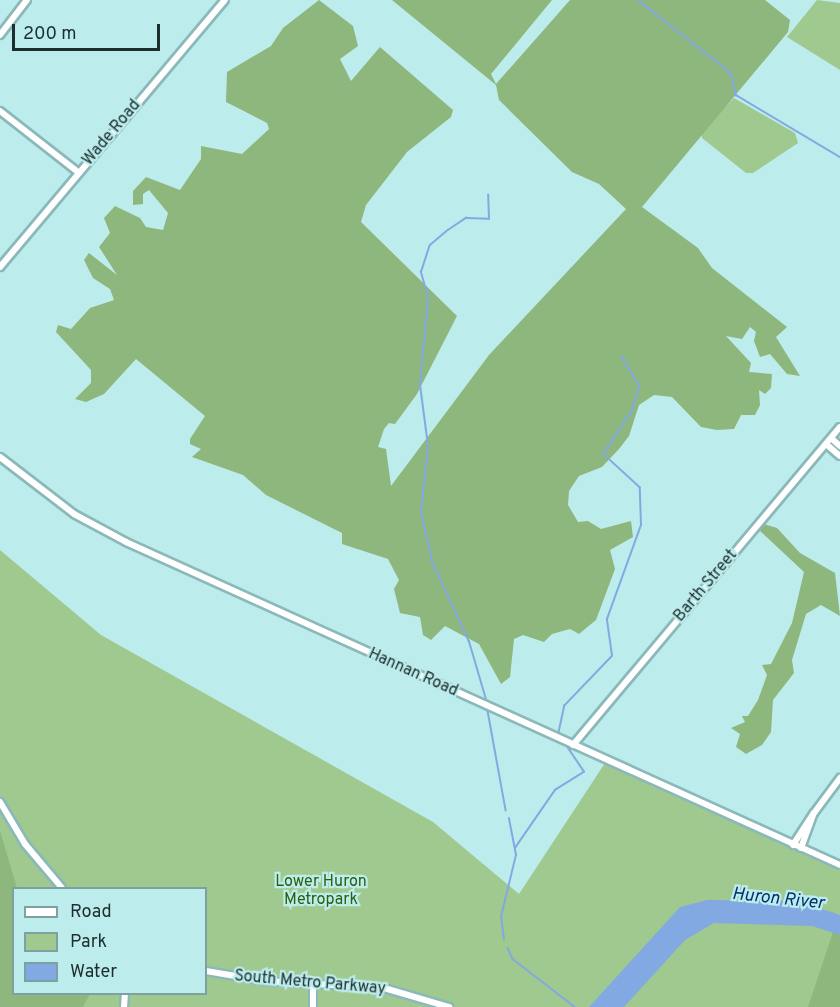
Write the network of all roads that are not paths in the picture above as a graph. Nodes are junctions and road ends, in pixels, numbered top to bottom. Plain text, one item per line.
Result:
1 (27, 0) edge
2 (225, 0) edge
3 (0, 35) edge
4 (0, 111) edge
5 (79, 173) junction
6 (0, 267) edge
7 (840, 427) edge
8 (831, 438) junction
9 (826, 444) junction
10 (840, 446) edge
11 (840, 456) edge
12 (0, 457) edge
13 (573, 745) junction
14 (840, 778) edge
15 (0, 802) edge
16 (814, 813) junction
17 (793, 844) junction
18 (801, 848) junction
19 (840, 865) edge
20 (61, 887) edge
21 (207, 971) edge
22 (313, 983) junction
23 (313, 1007) edge
24 (449, 1007) edge

1 - 3 street
2 - 5 street, Wade Road
4 - 5 street
5 - 6 street, Wade Road
7 - 8 street, Barth Street
8 - 9 street, Barth Street
8 - 10 street
9 - 11 street
9 - 13 street, Barth Street
12 - 13 street, Hannan Road
13 - 17 street, Hannan Road
14 - 16 street
15 - 20 street
16 - 17 street
16 - 18 street
17 - 18 street, Hannan Road
18 - 19 street, Hannan Road
21 - 22 street, South Metro Parkway
22 - 23 street
22 - 24 street, South Metro Parkway

